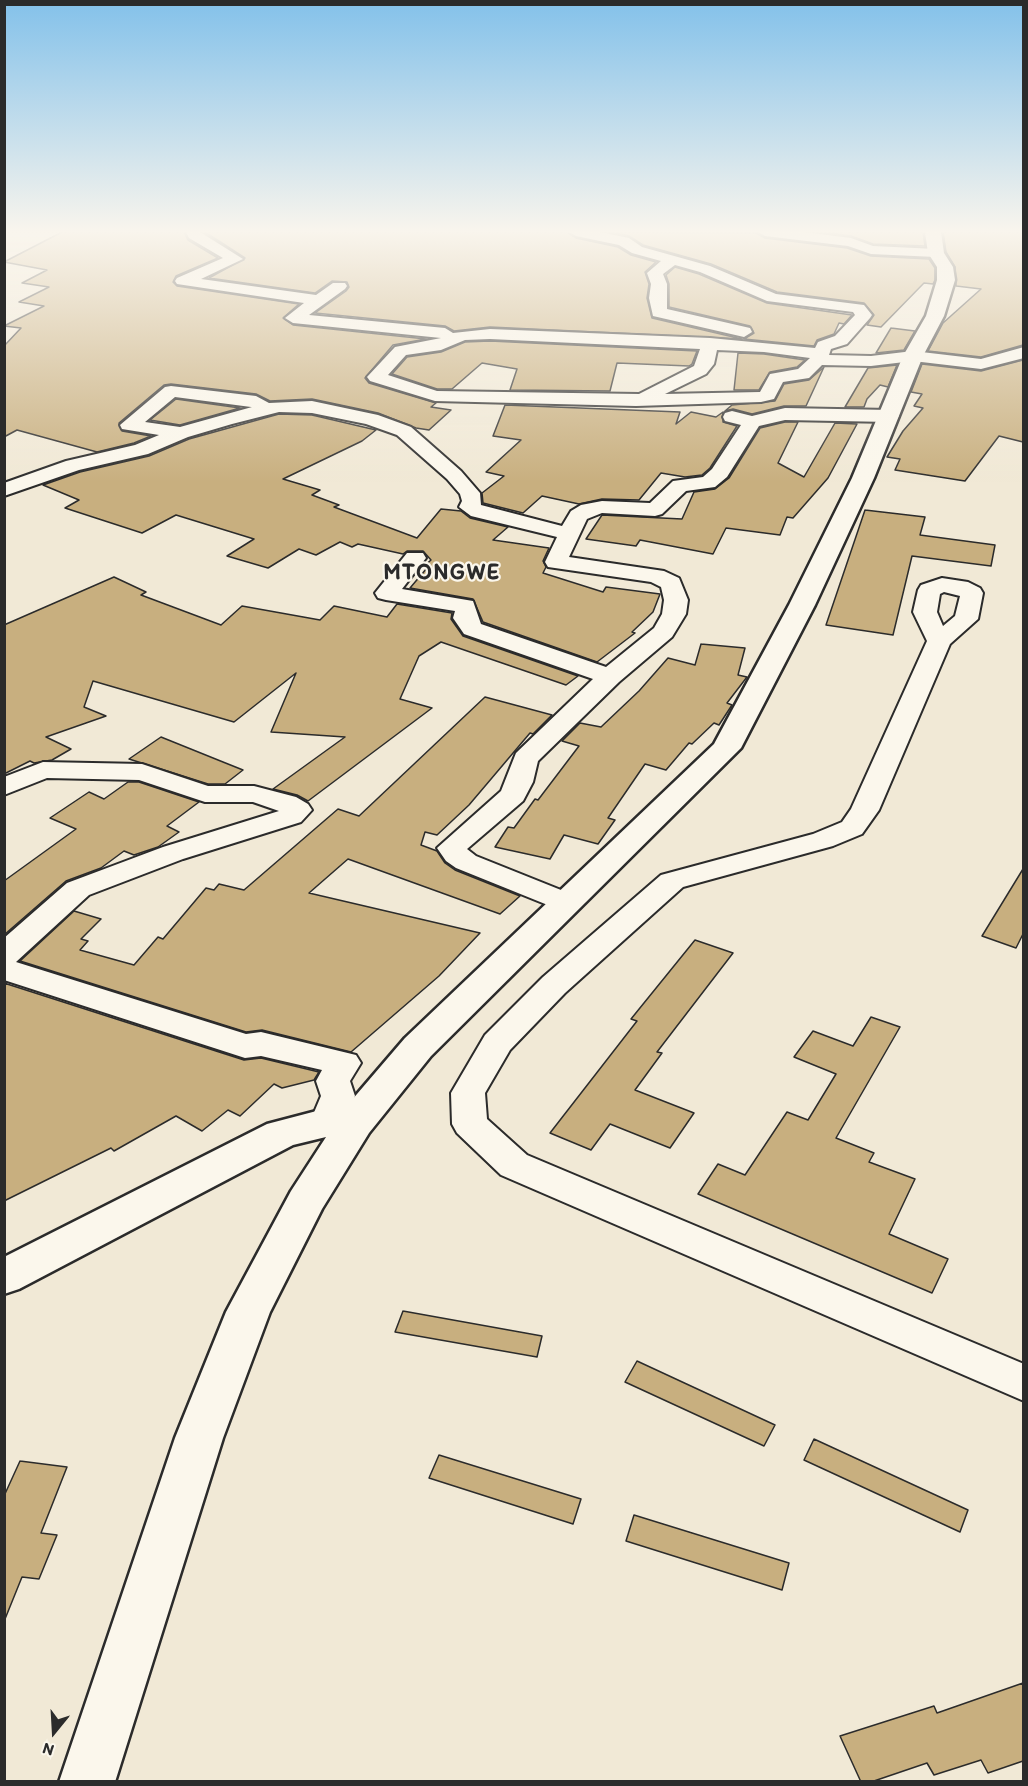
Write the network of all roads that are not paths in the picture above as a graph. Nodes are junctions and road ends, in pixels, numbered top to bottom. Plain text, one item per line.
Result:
1 (297, 315) edge
2 (670, 315) edge
3 (864, 315) edge
4 (935, 315) edge
5 (462, 335) junction
6 (710, 343) junction
7 (764, 346) junction
8 (1023, 352) edge
9 (913, 356) junction
10 (819, 357) junction
11 (981, 364) junction
12 (1023, 371) edge
13 (435, 396) junction
14 (636, 400) junction
15 (725, 400) junction
16 (266, 409) junction
17 (890, 416) junction
18 (371, 419) junction
19 (752, 422) junction
20 (181, 433) junction
21 (4, 490) edge
22 (568, 534) junction
23 (415, 558) dead end
24 (939, 641) dead end
25 (610, 677) junction
26 (4, 787) edge
27 (565, 903) junction
28 (4, 956) edge
29 (4, 969) edge
30 (342, 1122) junction
31 (4, 1277) edge
32 (1023, 1383) edge
33 (87, 1782) edge

1 - 5 street
2 - 7 street
3 - 10 street
4 - 9 street
5 - 6 street
5 - 13 street
6 - 7 street
6 - 14 street
7 - 10 street
8 - 11 street
9 - 10 street
9 - 11 street
9 - 17 street
10 - 15 street
11 - 12 street
13 - 14 street
13 - 18 street
14 - 15 street
15 - 19 street
16 - 18 street
16 - 20 street
16 - 20 street
17 - 19 street
17 - 27 street
18 - 22 street
19 - 22 street
20 - 21 street
22 - 25 street
23 - 25 street
24 - 32 street
25 - 27 street
26 - 28 street
27 - 30 street
29 - 30 street
30 - 31 street
30 - 33 street

